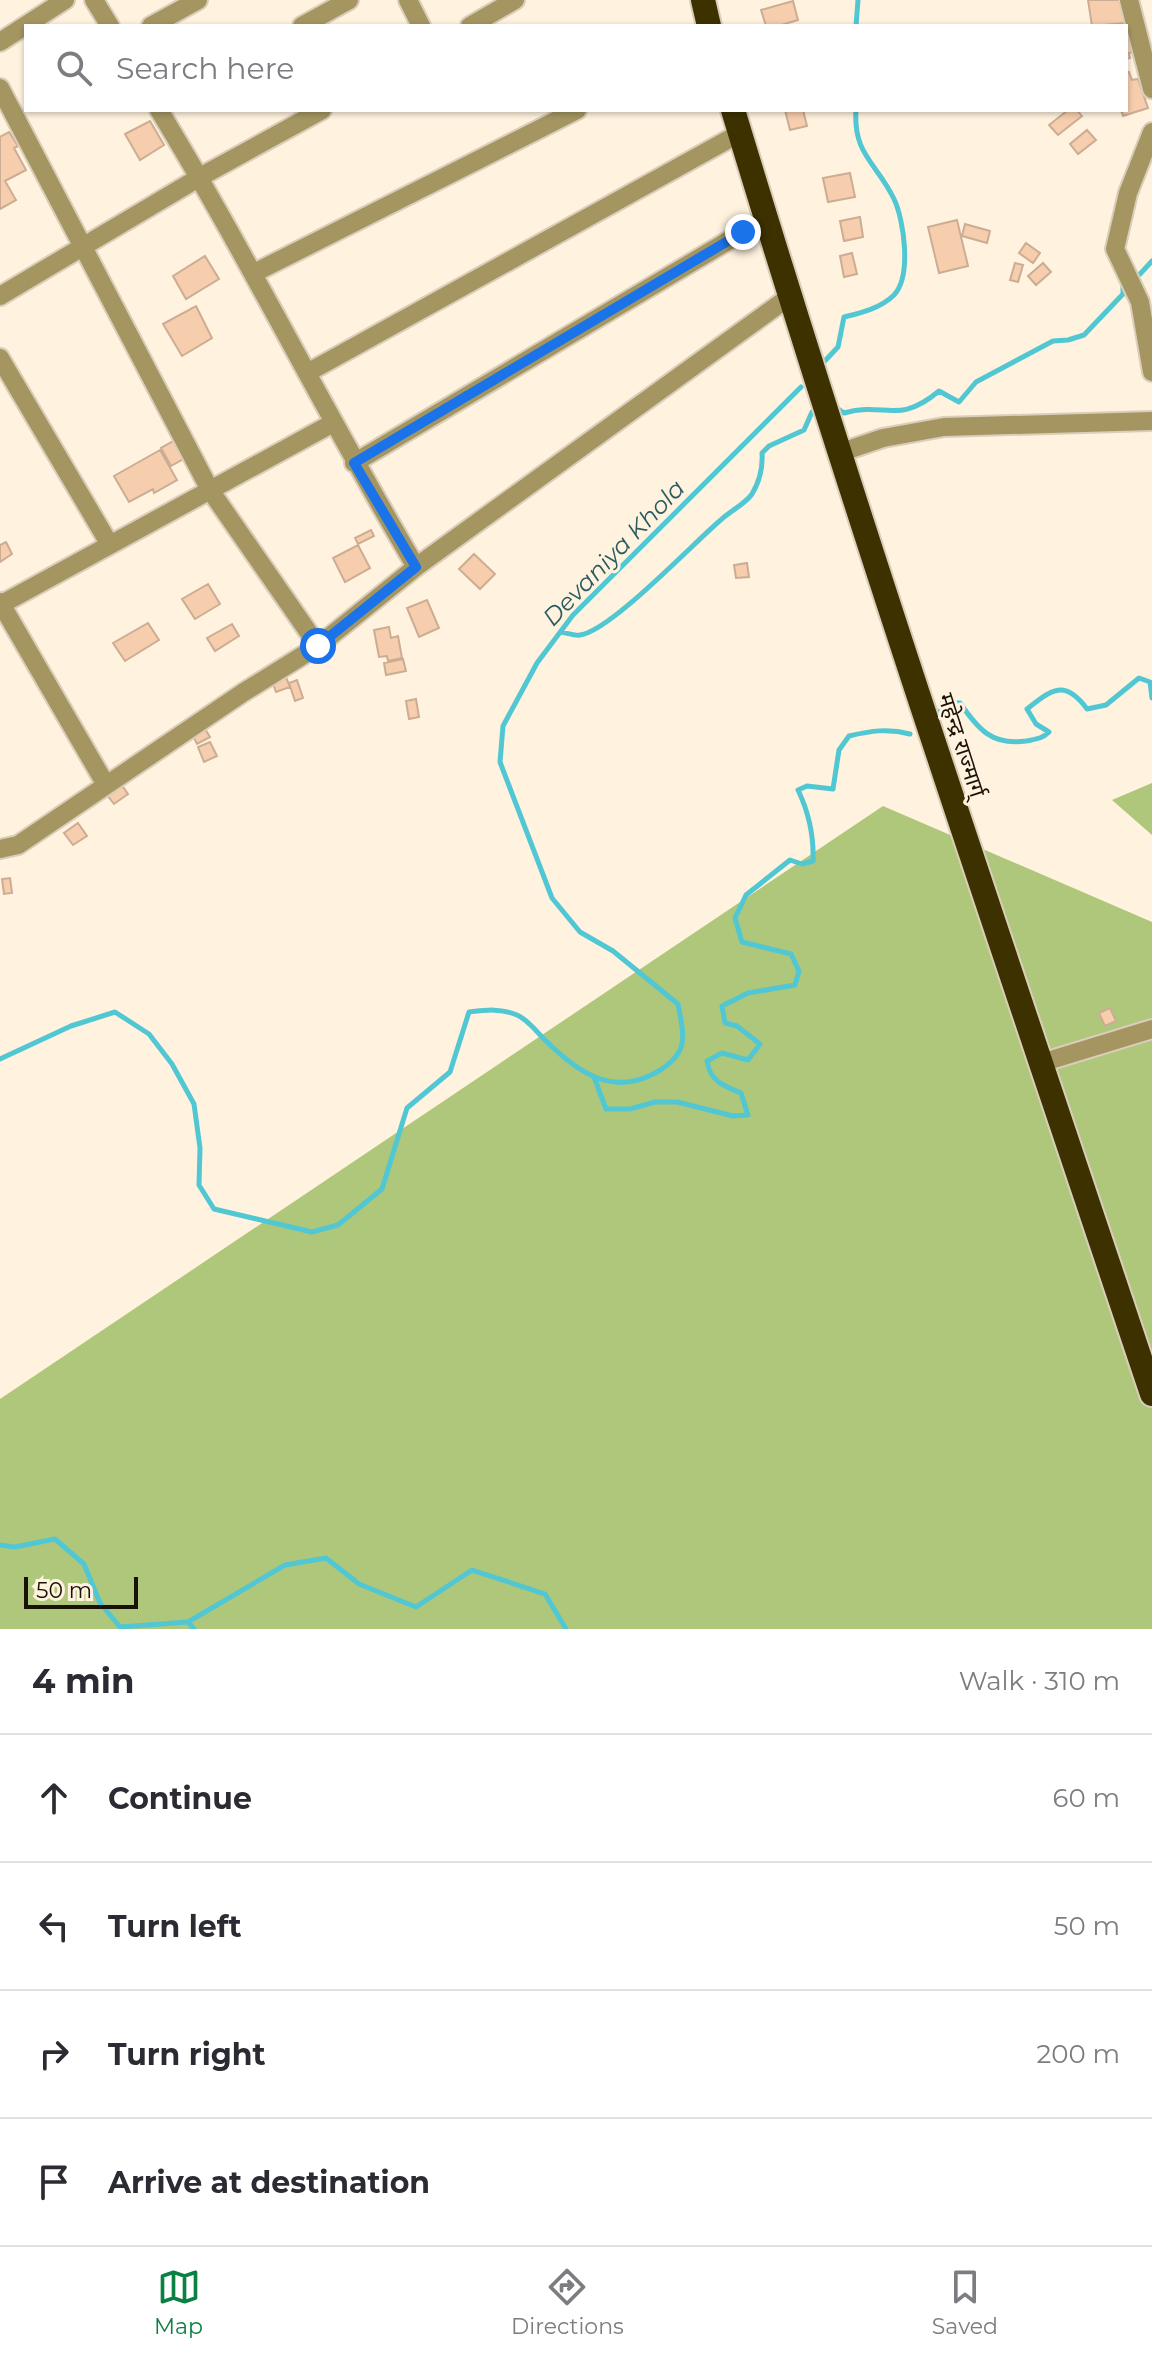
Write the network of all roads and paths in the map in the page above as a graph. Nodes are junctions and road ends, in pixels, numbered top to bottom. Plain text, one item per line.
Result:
1 (65, 0) edge
2 (94, 0) edge
3 (198, 0) edge
4 (349, 0) edge
5 (408, 0) edge
6 (515, 0) edge
7 (703, 0) edge
8 (1129, 0) edge
9 (28, 24) edge
10 (109, 24) edge
11 (155, 24) edge
12 (306, 24) edge
13 (420, 24) edge
14 (473, 24) edge
15 (709, 24) edge
16 (24, 26) edge
17 (0, 42) edge
18 (0, 88) edge
19 (1152, 89) edge
20 (160, 112) edge
21 (318, 112) edge
22 (573, 112) edge
23 (736, 121) edge
24 (1152, 132) edge
25 (200, 177) junction
26 (767, 223) junction
27 (84, 247) junction
28 (254, 273) junction
29 (0, 296) edge
30 (789, 297) junction
31 (0, 358) edge
32 (1152, 372) edge
33 (307, 373) junction
34 (1152, 421) edge
35 (333, 423) junction
36 (839, 453) junction
37 (354, 463) junction
38 (210, 490) junction
39 (110, 545) junction
40 (416, 567) junction
41 (0, 604) edge
42 (318, 646) junction
43 (106, 785) junction
44 (0, 849) edge
45 (1152, 1029) edge
46 (1041, 1063) junction
47 (1152, 1394) edge

1 - 9 street
2 - 10 street
3 - 11 street
4 - 12 street
5 - 13 street
6 - 14 street
7 - 15 highway
8 - 19 street
16 - 17 street
18 - 27 street
20 - 25 street
21 - 25 street
22 - 28 street
23 - 26 highway, महेन्द्र राज्मार्ग्
23 - 33 street
24 - 32 street
25 - 27 street
25 - 28 street
26 - 30 highway, महेन्द्र राज्मार्ग्
26 - 37 street
27 - 29 street
27 - 38 street
28 - 33 street
30 - 36 highway, महेन्द्र राज्मार्ग्
30 - 40 street
31 - 39 street
33 - 35 street
34 - 36 street
35 - 37 street
35 - 38 street
36 - 46 highway, महेन्द्र राज्मार्ग्
37 - 40 street
38 - 39 street
38 - 42 street
39 - 41 street
40 - 42 street
41 - 43 street
42 - 43 street
43 - 44 street
45 - 46 street
46 - 47 highway, महेन्द्र राज्मार्ग्

